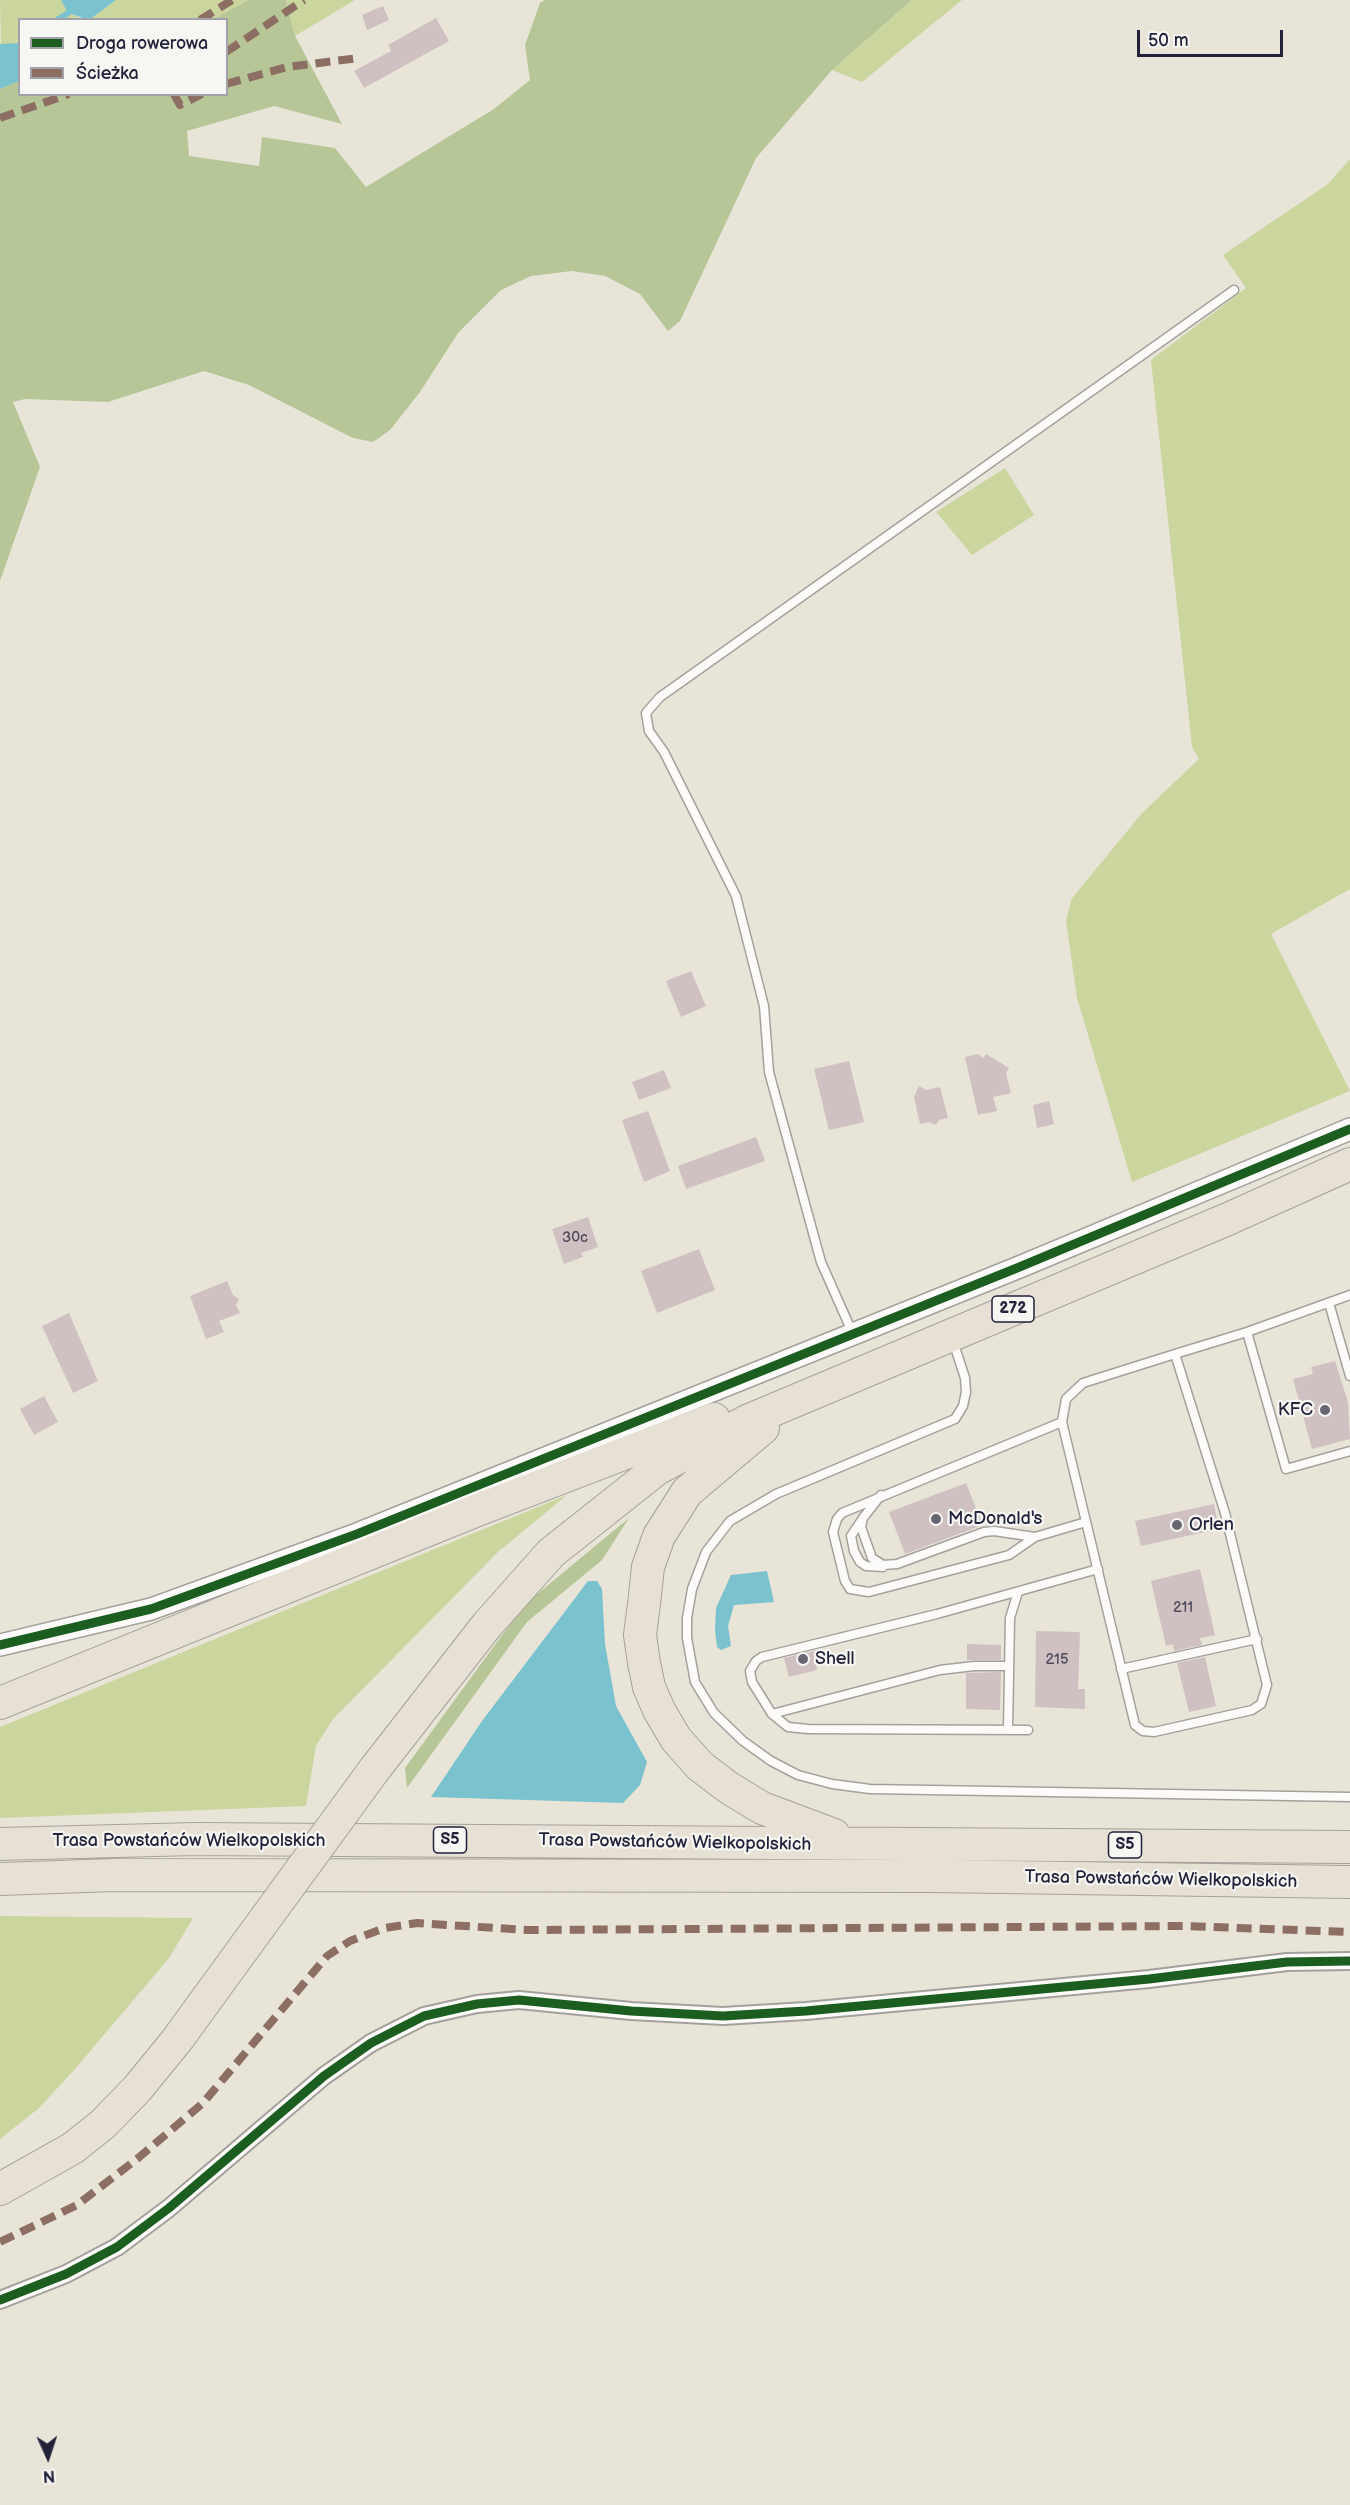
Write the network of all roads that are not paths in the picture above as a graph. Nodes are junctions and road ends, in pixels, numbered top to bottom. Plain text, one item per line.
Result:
1 (1234, 290) dead end
2 (1350, 1130) edge
3 (1350, 1164) edge
4 (1350, 1295) edge
5 (1329, 1303) junction
6 (1246, 1332) junction
7 (853, 1334) junction
8 (951, 1335) junction
9 (1175, 1354) junction
10 (1350, 1376) edge
11 (799, 1399) junction
12 (1062, 1422) junction
13 (1350, 1451) edge
14 (882, 1495) junction
15 (863, 1518) junction
16 (1086, 1522) junction
17 (1035, 1537) junction
18 (897, 1564) junction
19 (1098, 1569) junction
20 (1018, 1592) junction
21 (1257, 1639) junction
22 (0, 1645) edge
23 (1009, 1666) junction
24 (1122, 1669) junction
25 (0, 1703) edge
26 (772, 1714) junction
27 (1008, 1730) junction
28 (1028, 1730) dead end
29 (1350, 1797) edge
30 (900, 1843) junction
31 (0, 1844) edge
32 (1350, 1848) edge
33 (0, 1879) edge
34 (1350, 1882) edge
35 (1350, 1961) edge
36 (0, 2189) edge
37 (0, 2300) edge

1 - 7 lane
2 - 7 street
3 - 8 highway, 272
4 - 5 lane
5 - 6 lane
5 - 10 lane
6 - 9 lane
6 - 13 lane
7 - 22 street
8 - 11 highway, 272
8 - 29 lane
9 - 12 lane
9 - 21 lane
11 - 25 highway
11 - 30 highway
11 - 36 highway, bridge
12 - 14 lane
12 - 16 lane
14 - 15 lane
14 - 17 lane
15 - 18 lane
15 - 18 lane
16 - 17 lane
16 - 19 lane
17 - 18 lane
19 - 20 lane
19 - 24 lane
20 - 23 lane
20 - 26 lane
21 - 24 lane
21 - 24 lane
23 - 26 lane
23 - 27 lane
26 - 27 lane
27 - 28 lane
30 - 31 highway, Trasa Powstańców Wielkopolskich / S5
30 - 32 highway, Trasa Powstańców Wielkopolskich / S5
33 - 34 highway, Trasa Powstańców Wielkopolskich / S5
35 - 37 street

